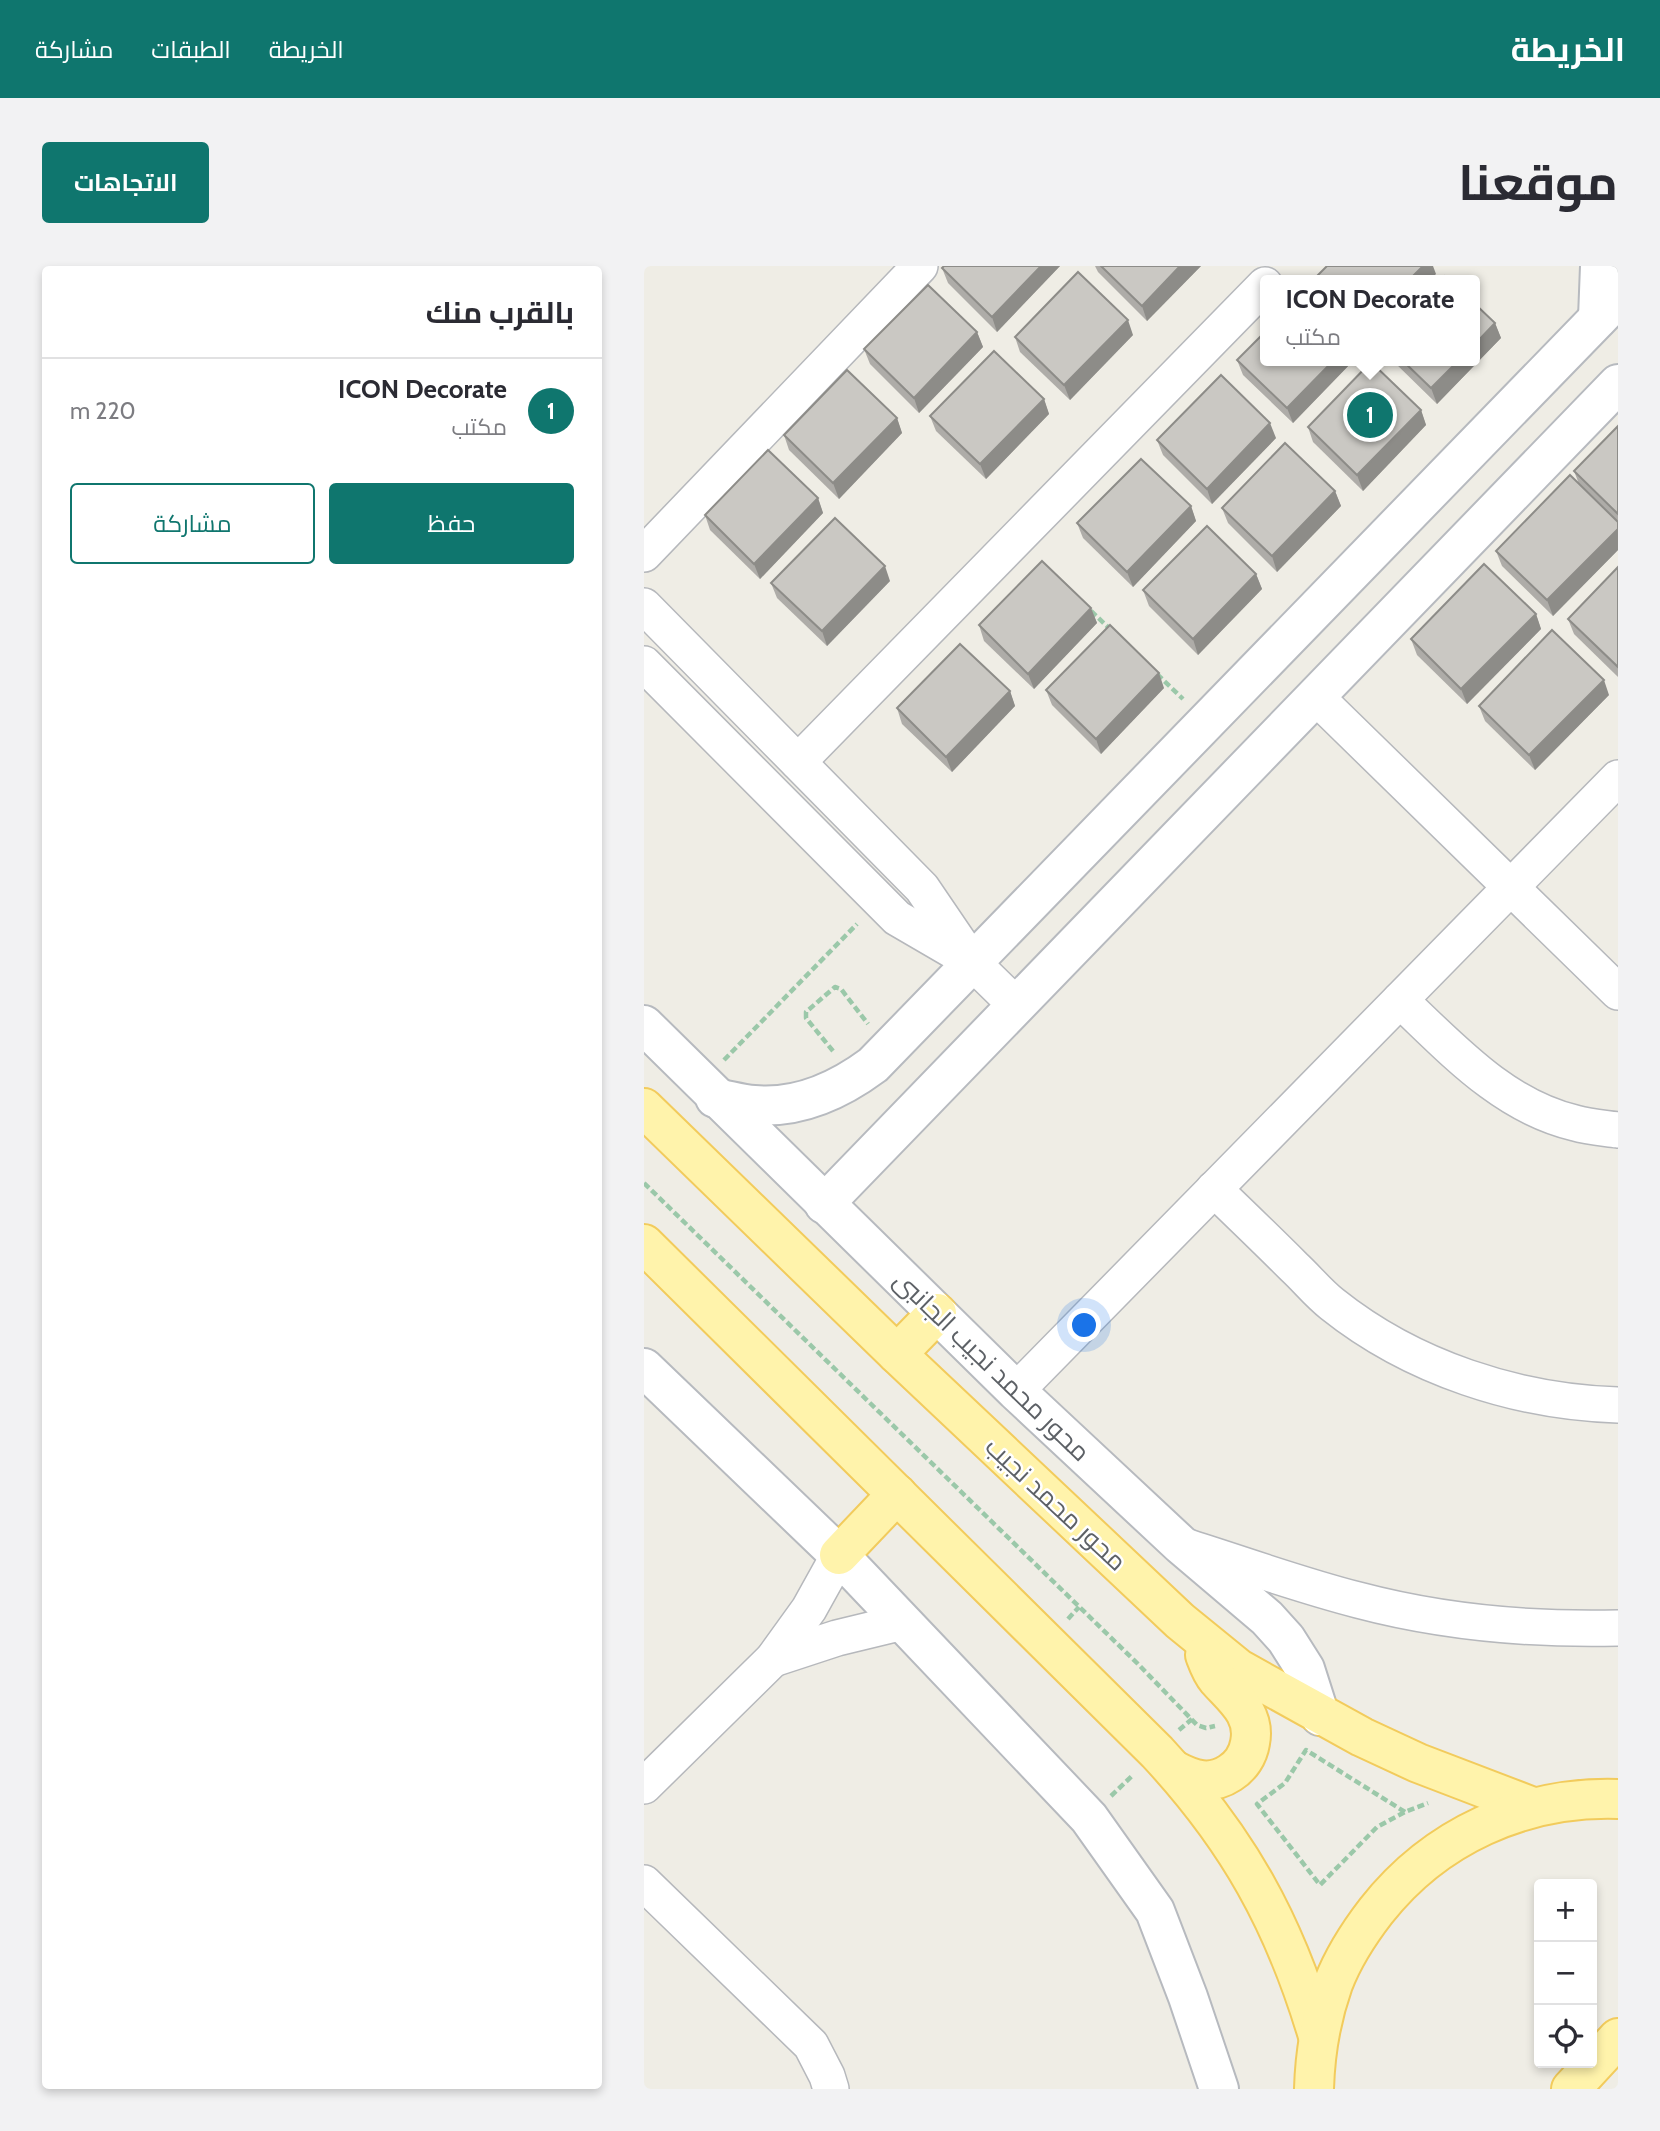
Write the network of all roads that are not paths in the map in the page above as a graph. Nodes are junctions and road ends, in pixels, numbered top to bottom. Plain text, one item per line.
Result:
1 (920, 266) edge
2 (1600, 266) edge
3 (1260, 290) edge
4 (1608, 308) edge
5 (1618, 384) edge
6 (644, 554) edge
7 (644, 606) edge
8 (644, 664) edge
9 (1315, 696) junction
10 (798, 762) junction
11 (1618, 778) edge
12 (1511, 888) junction
13 (973, 963) junction
14 (1618, 992) edge
15 (1400, 1000) junction
16 (1016, 1006) junction
17 (644, 1025) edge
18 (709, 1091) junction
19 (644, 1108) edge
20 (1618, 1130) edge
21 (1214, 1189) junction
22 (824, 1204) junction
23 (645, 1248) edge
24 (937, 1313) junction
25 (897, 1354) junction
26 (644, 1368) edge
27 (1016, 1391) junction
28 (1618, 1405) edge
29 (897, 1494) junction
30 (1181, 1545) junction
31 (839, 1555) junction
32 (903, 1622) junction
33 (1618, 1628) edge
34 (1202, 1639) junction
35 (773, 1659) junction
36 (1320, 1716) junction
37 (1174, 1770) junction
38 (644, 1786) edge
39 (1618, 1799) edge
40 (1533, 1807) junction
41 (644, 1883) edge
42 (1318, 2036) junction
43 (1618, 2038) edge
44 (831, 2089) edge
45 (1219, 2089) edge
46 (1314, 2089) edge
47 (1571, 2089) edge

1 - 6 street
2 - 4 street
3 - 10 street
4 - 13 street
5 - 9 street
7 - 10 street
8 - 13 street
9 - 12 street
9 - 16 street
10 - 13 street
11 - 12 street
12 - 14 street
12 - 15 street
13 - 16 street
13 - 18 street
15 - 20 street
15 - 21 street
16 - 22 street
17 - 18 street, محور محمد نجيب الجانبى
18 - 22 street, محور محمد نجيب الجانبى
19 - 25 main road, محور محمد نجيب
21 - 27 street
21 - 28 street
22 - 24 street, محور محمد نجيب الجانبى
23 - 29 main road
24 - 25 main road
24 - 27 street, محور محمد نجيب الجانبى
25 - 34 main road, محور محمد نجيب
26 - 31 street
27 - 30 street, محور محمد نجيب الجانبى
29 - 31 main road
29 - 37 main road
30 - 33 street
30 - 36 street, محور محمد نجيب الجانبى
31 - 32 street
31 - 35 street
32 - 35 street
32 - 45 street
34 - 36 main road, محور محمد نجيب
34 - 37 main road
35 - 38 street
36 - 40 main road, محور محمد نجيب
37 - 42 main road
39 - 40 main road
40 - 42 main road
41 - 44 street
42 - 46 main road
43 - 47 main road

